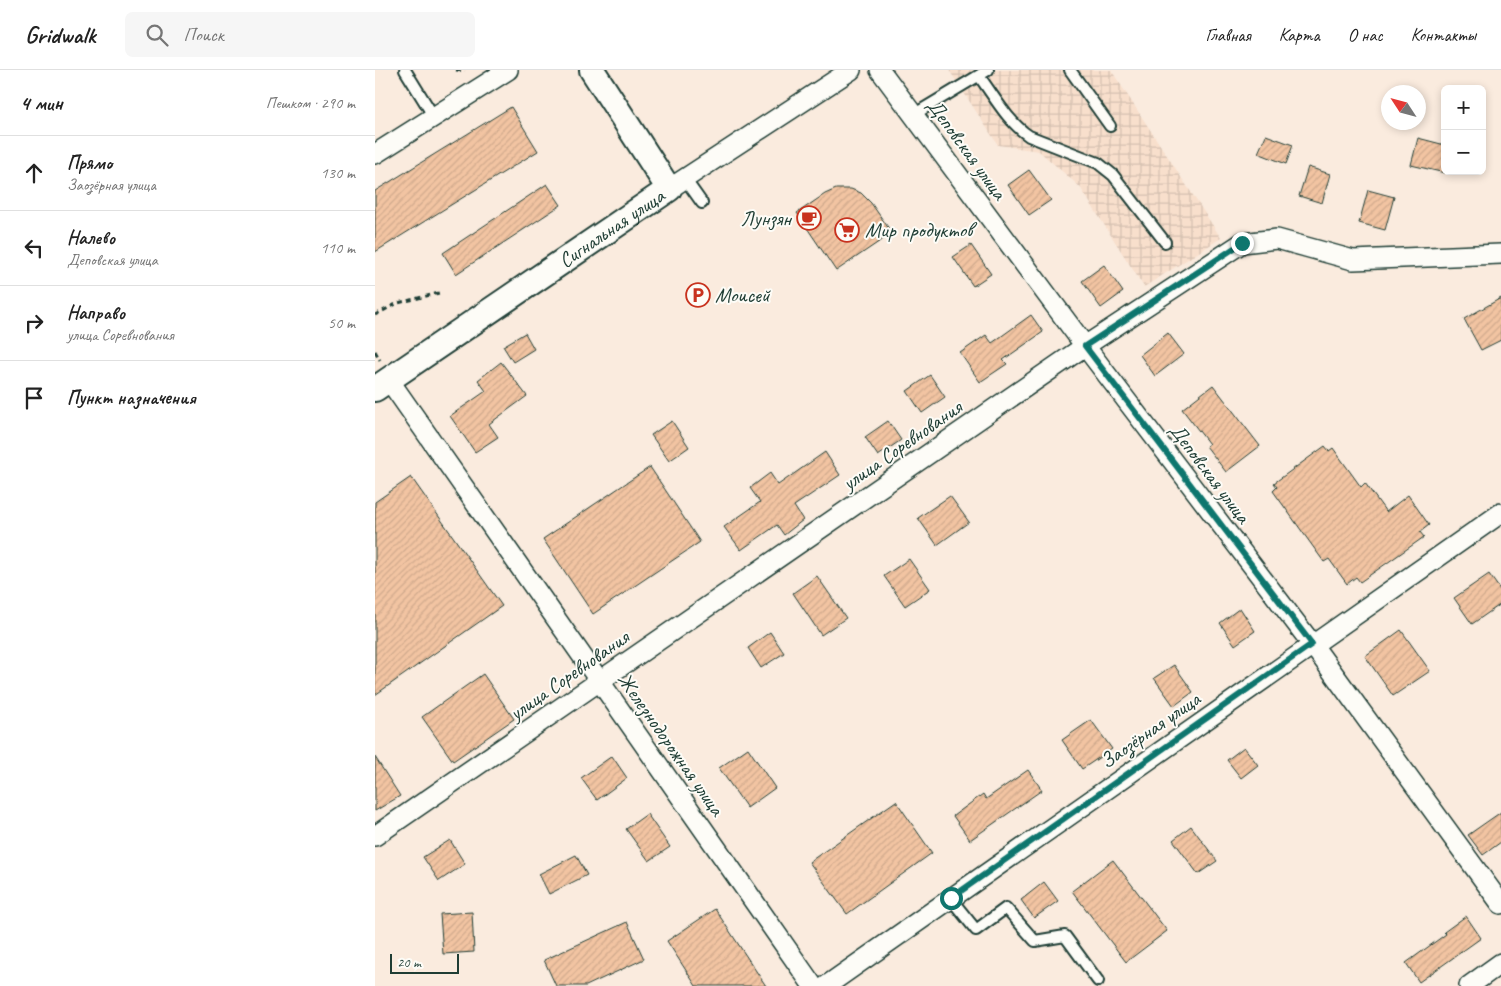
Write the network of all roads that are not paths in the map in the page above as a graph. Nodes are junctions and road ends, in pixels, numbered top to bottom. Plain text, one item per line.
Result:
1 (405, 70) edge
2 (508, 70) edge
3 (592, 70) edge
4 (851, 70) edge
5 (881, 70) edge
6 (988, 70) edge
7 (1070, 70) edge
8 (979, 76) junction
9 (913, 114) junction
10 (433, 117) junction
11 (1110, 126) dead end
12 (375, 154) edge
13 (677, 184) junction
14 (702, 203) dead end
15 (1165, 242) dead end
16 (1501, 254) edge
17 (1085, 346) junction
18 (382, 384) edge
19 (1501, 512) edge
20 (1312, 644) junction
21 (600, 682) junction
22 (375, 836) edge
23 (951, 898) junction
24 (1501, 904) edge
25 (1501, 963) edge
26 (1098, 981) dead end
27 (813, 986) edge
28 (826, 986) edge
29 (1469, 986) edge

1 - 10 lane
2 - 10 street
3 - 13 street
4 - 13 street, Сигнальная улица
5 - 9 street, Деповская улица
6 - 8 lane
7 - 11 lane
8 - 9 lane
8 - 15 lane
9 - 17 street, Деповская улица
10 - 12 street
13 - 14 lane
13 - 18 street, Сигнальная улица
16 - 17 street, улица Соревнования
17 - 20 street, Деповская улица
17 - 21 street, улица Соревнования
18 - 21 street, Железнодорожная улица
19 - 20 street, Заозёрная улица
20 - 23 street, Заозёрная улица
20 - 24 street, Деповская улица
21 - 22 street, улица Соревнования
21 - 27 street, Железнодорожная улица
23 - 26 lane
23 - 28 street, Заозёрная улица
25 - 29 street

